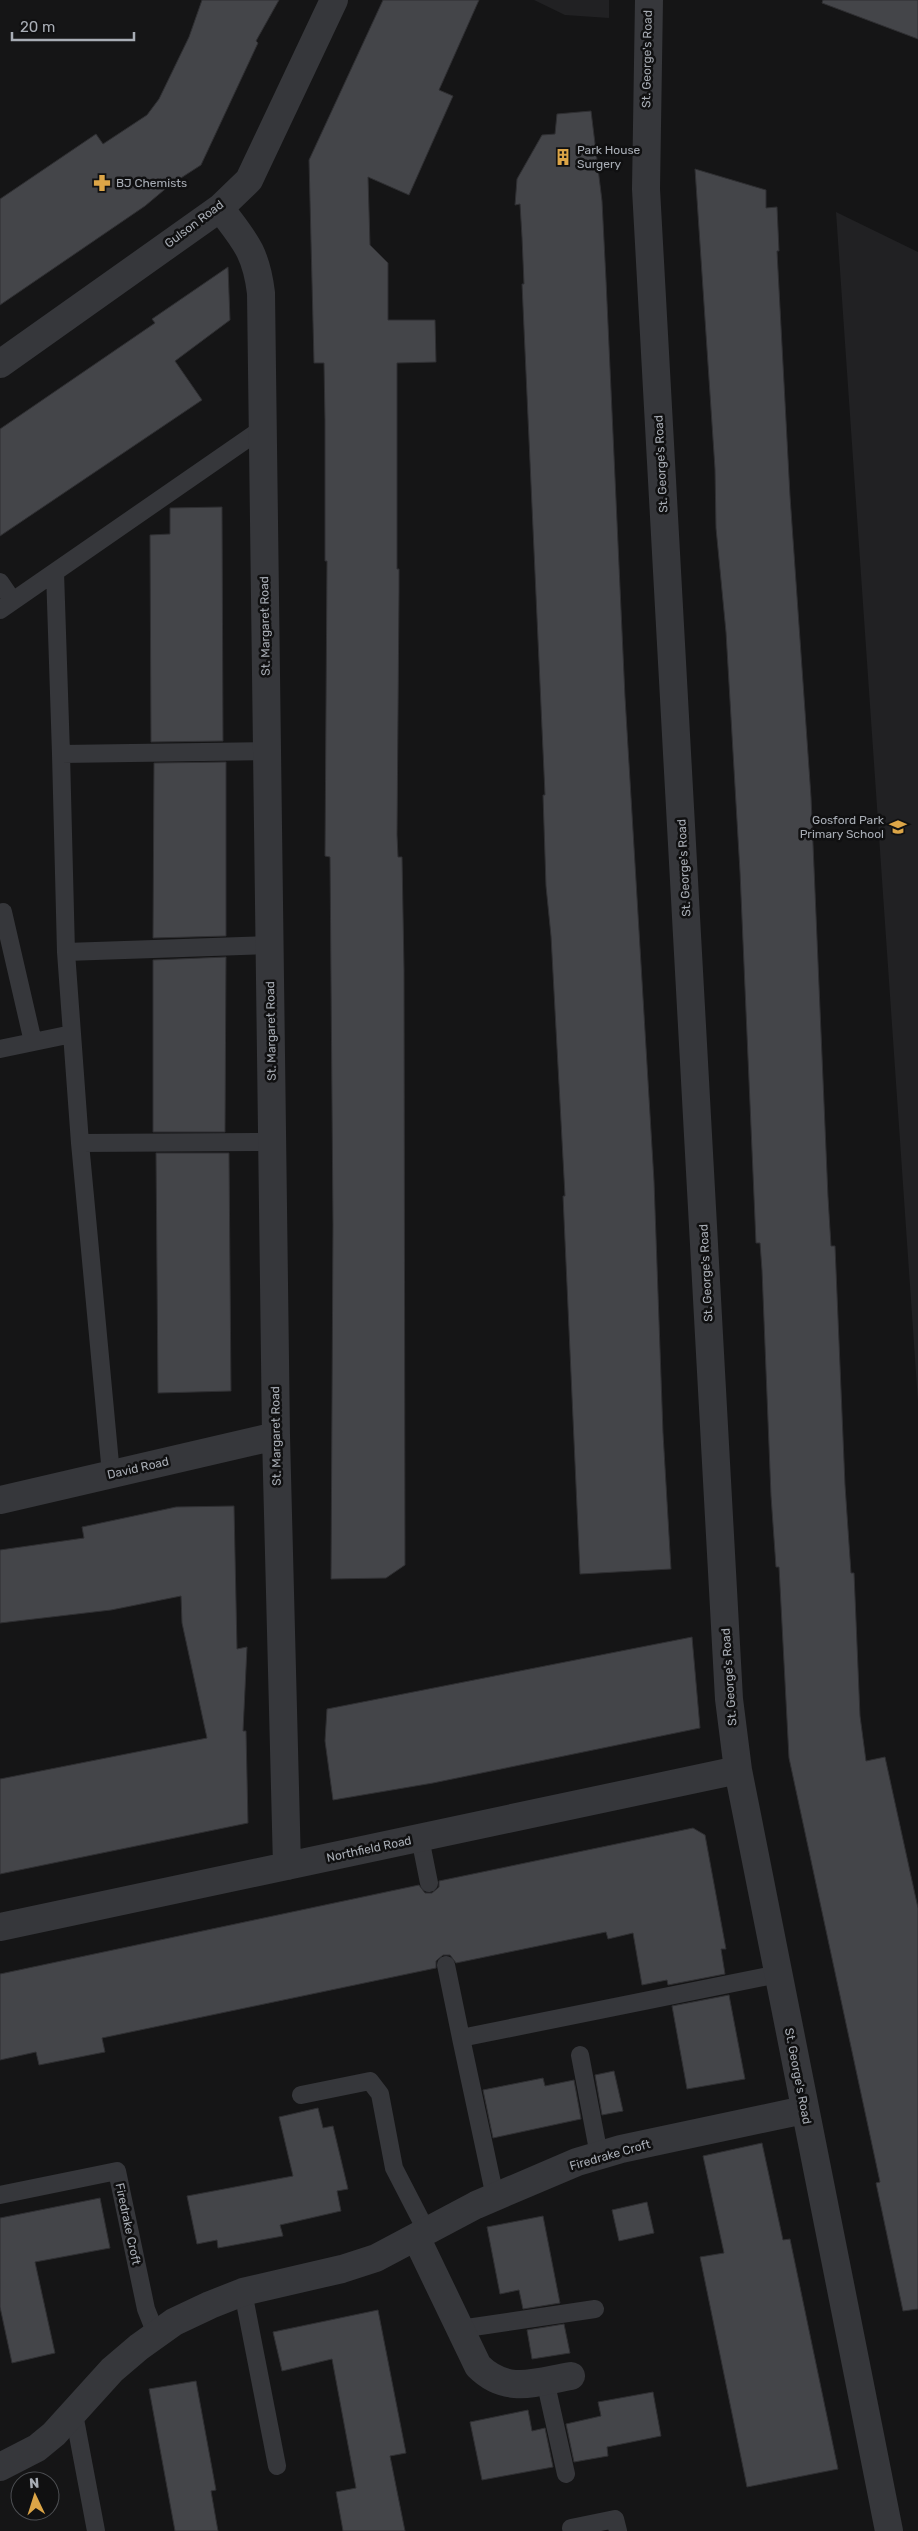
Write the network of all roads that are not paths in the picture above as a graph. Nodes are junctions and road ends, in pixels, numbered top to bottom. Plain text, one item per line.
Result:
1 (334, 0) edge
2 (648, 0) edge
3 (220, 208) junction
4 (0, 364) edge
5 (262, 428) junction
6 (55, 572) junction
7 (0, 582) edge
8 (6, 606) edge
9 (267, 750) junction
10 (61, 754) junction
11 (3, 912) dead end
12 (270, 945) junction
13 (66, 952) junction
14 (72, 1034) junction
15 (33, 1042) junction
16 (0, 1050) edge
17 (272, 1142) junction
18 (80, 1143) junction
19 (276, 1436) junction
20 (111, 1474) junction
21 (0, 1500) edge
22 (738, 1770) junction
23 (420, 1838) junction
24 (287, 1866) junction
25 (429, 1883) dead end
26 (0, 1927) edge
27 (446, 1965) dead end
28 (778, 1974) junction
29 (461, 2038) junction
30 (580, 2055) dead end
31 (301, 2095) dead end
32 (804, 2110) junction
33 (599, 2155) junction
34 (0, 2195) edge
35 (495, 2197) junction
36 (421, 2234) junction
37 (243, 2292) junction
38 (595, 2308) dead end
39 (460, 2329) junction
40 (156, 2334) junction
41 (558, 2378) joint
42 (74, 2414) junction
43 (277, 2466) dead end
44 (0, 2467) edge
45 (566, 2474) dead end
46 (571, 2528) dead end
47 (96, 2531) edge
48 (618, 2531) edge
49 (889, 2531) edge

1 - 3 street, Gulson Road
2 - 22 street, St. George's Road
3 - 4 street, Gulson Road
3 - 5 street, St. Margaret Road
5 - 6 lane
5 - 9 street, St. Margaret Road
6 - 8 lane
6 - 10 lane
7 - 8 lane
9 - 10 lane
9 - 12 street, St. Margaret Road
10 - 13 lane
11 - 15 lane
12 - 13 lane
12 - 17 street, St. Margaret Road
13 - 14 lane
14 - 15 lane
14 - 18 lane
15 - 16 lane
17 - 18 lane
17 - 19 street, St. Margaret Road
18 - 20 lane
19 - 20 street, David Road
19 - 24 street, St. Margaret Road
20 - 21 street, David Road
22 - 23 street, Northfield Road
22 - 28 street, St. George's Road
23 - 24 street, Northfield Road
23 - 25 lane
24 - 26 street, Northfield Road
27 - 29 lane
28 - 29 lane
28 - 32 street, St. George's Road
29 - 35 lane
30 - 33 lane
31 - 36 lane
32 - 33 street, Firedrake Croft
32 - 49 street, St. George's Road
33 - 35 street, Firedrake Croft
34 - 40 lane, Firedrake Croft
35 - 36 street, Firedrake Croft
36 - 37 street, Firedrake Croft
36 - 39 street
37 - 40 street, Firedrake Croft
37 - 43 lane
38 - 39 lane
39 - 41 street
40 - 42 street, Firedrake Croft
41 - 45 lane
42 - 44 street, Firedrake Croft
42 - 47 lane
46 - 48 lane

